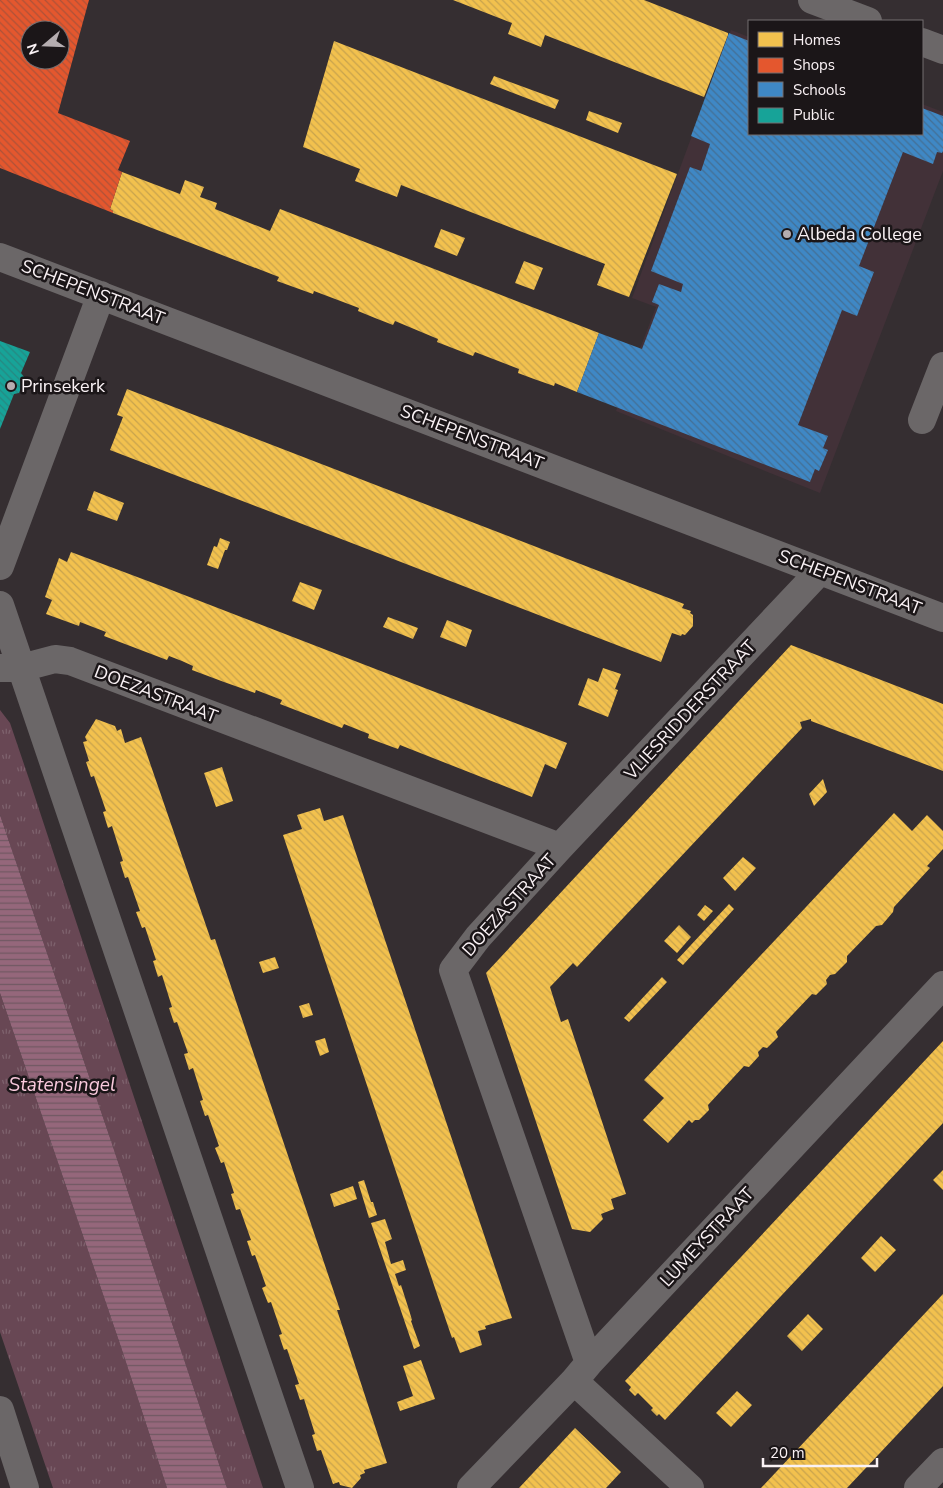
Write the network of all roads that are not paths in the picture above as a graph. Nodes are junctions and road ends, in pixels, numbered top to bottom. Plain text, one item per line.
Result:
1 (812, 0) edge
2 (865, 20) edge
3 (923, 42) edge
4 (943, 50) edge
5 (0, 257) edge
6 (101, 295) junction
7 (943, 366) edge
8 (922, 420) dead end
9 (0, 566) edge
10 (819, 572) junction
11 (0, 605) edge
12 (943, 618) edge
13 (10, 668) edge
14 (560, 847) junction
15 (943, 985) edge
16 (581, 1372) junction
17 (0, 1410) edge
18 (943, 1462) edge
19 (25, 1488) edge
20 (300, 1488) edge
21 (471, 1488) edge
22 (690, 1488) edge
23 (918, 1488) edge

1 - 2 street
3 - 4 street
5 - 6 street, SCHEPENSTRAAT
6 - 9 street
6 - 10 street, SCHEPENSTRAAT
7 - 8 street
10 - 12 street, SCHEPENSTRAAT
10 - 14 street, VLIESRIDDERSTRAAT
11 - 13 street
13 - 14 street, DOEZASTRAAT
13 - 20 street
14 - 16 street, DOEZASTRAAT
15 - 16 street, LUMEYSTRAAT
16 - 21 street, LUMEYSTRAAT
16 - 22 street
17 - 19 street
18 - 23 street

